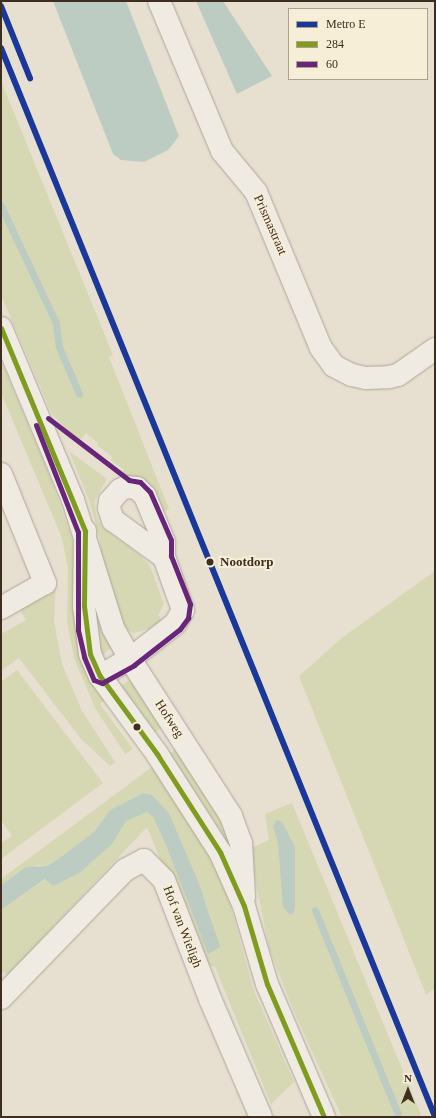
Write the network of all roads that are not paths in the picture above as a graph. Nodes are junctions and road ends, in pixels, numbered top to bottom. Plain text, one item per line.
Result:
1 (159, 1) edge
2 (1, 328) edge
3 (435, 349) edge
4 (1, 474) edge
5 (84, 531) junction
6 (164, 557) dead end
7 (1, 608) edge
8 (130, 660) junction
9 (100, 676) junction
10 (244, 906) junction
11 (1, 998) edge
12 (261, 1117) edge
13 (324, 1117) edge

1 - 3 street, Prismastraat
2 - 5 street, Hofweg
4 - 7 street
5 - 8 street, Hofweg
5 - 9 street, Hofweg
6 - 8 street
8 - 9 street
8 - 10 street, Hofweg
9 - 10 street, Hofweg
10 - 13 street, Hofweg
11 - 12 street, Hof van Wieligh

